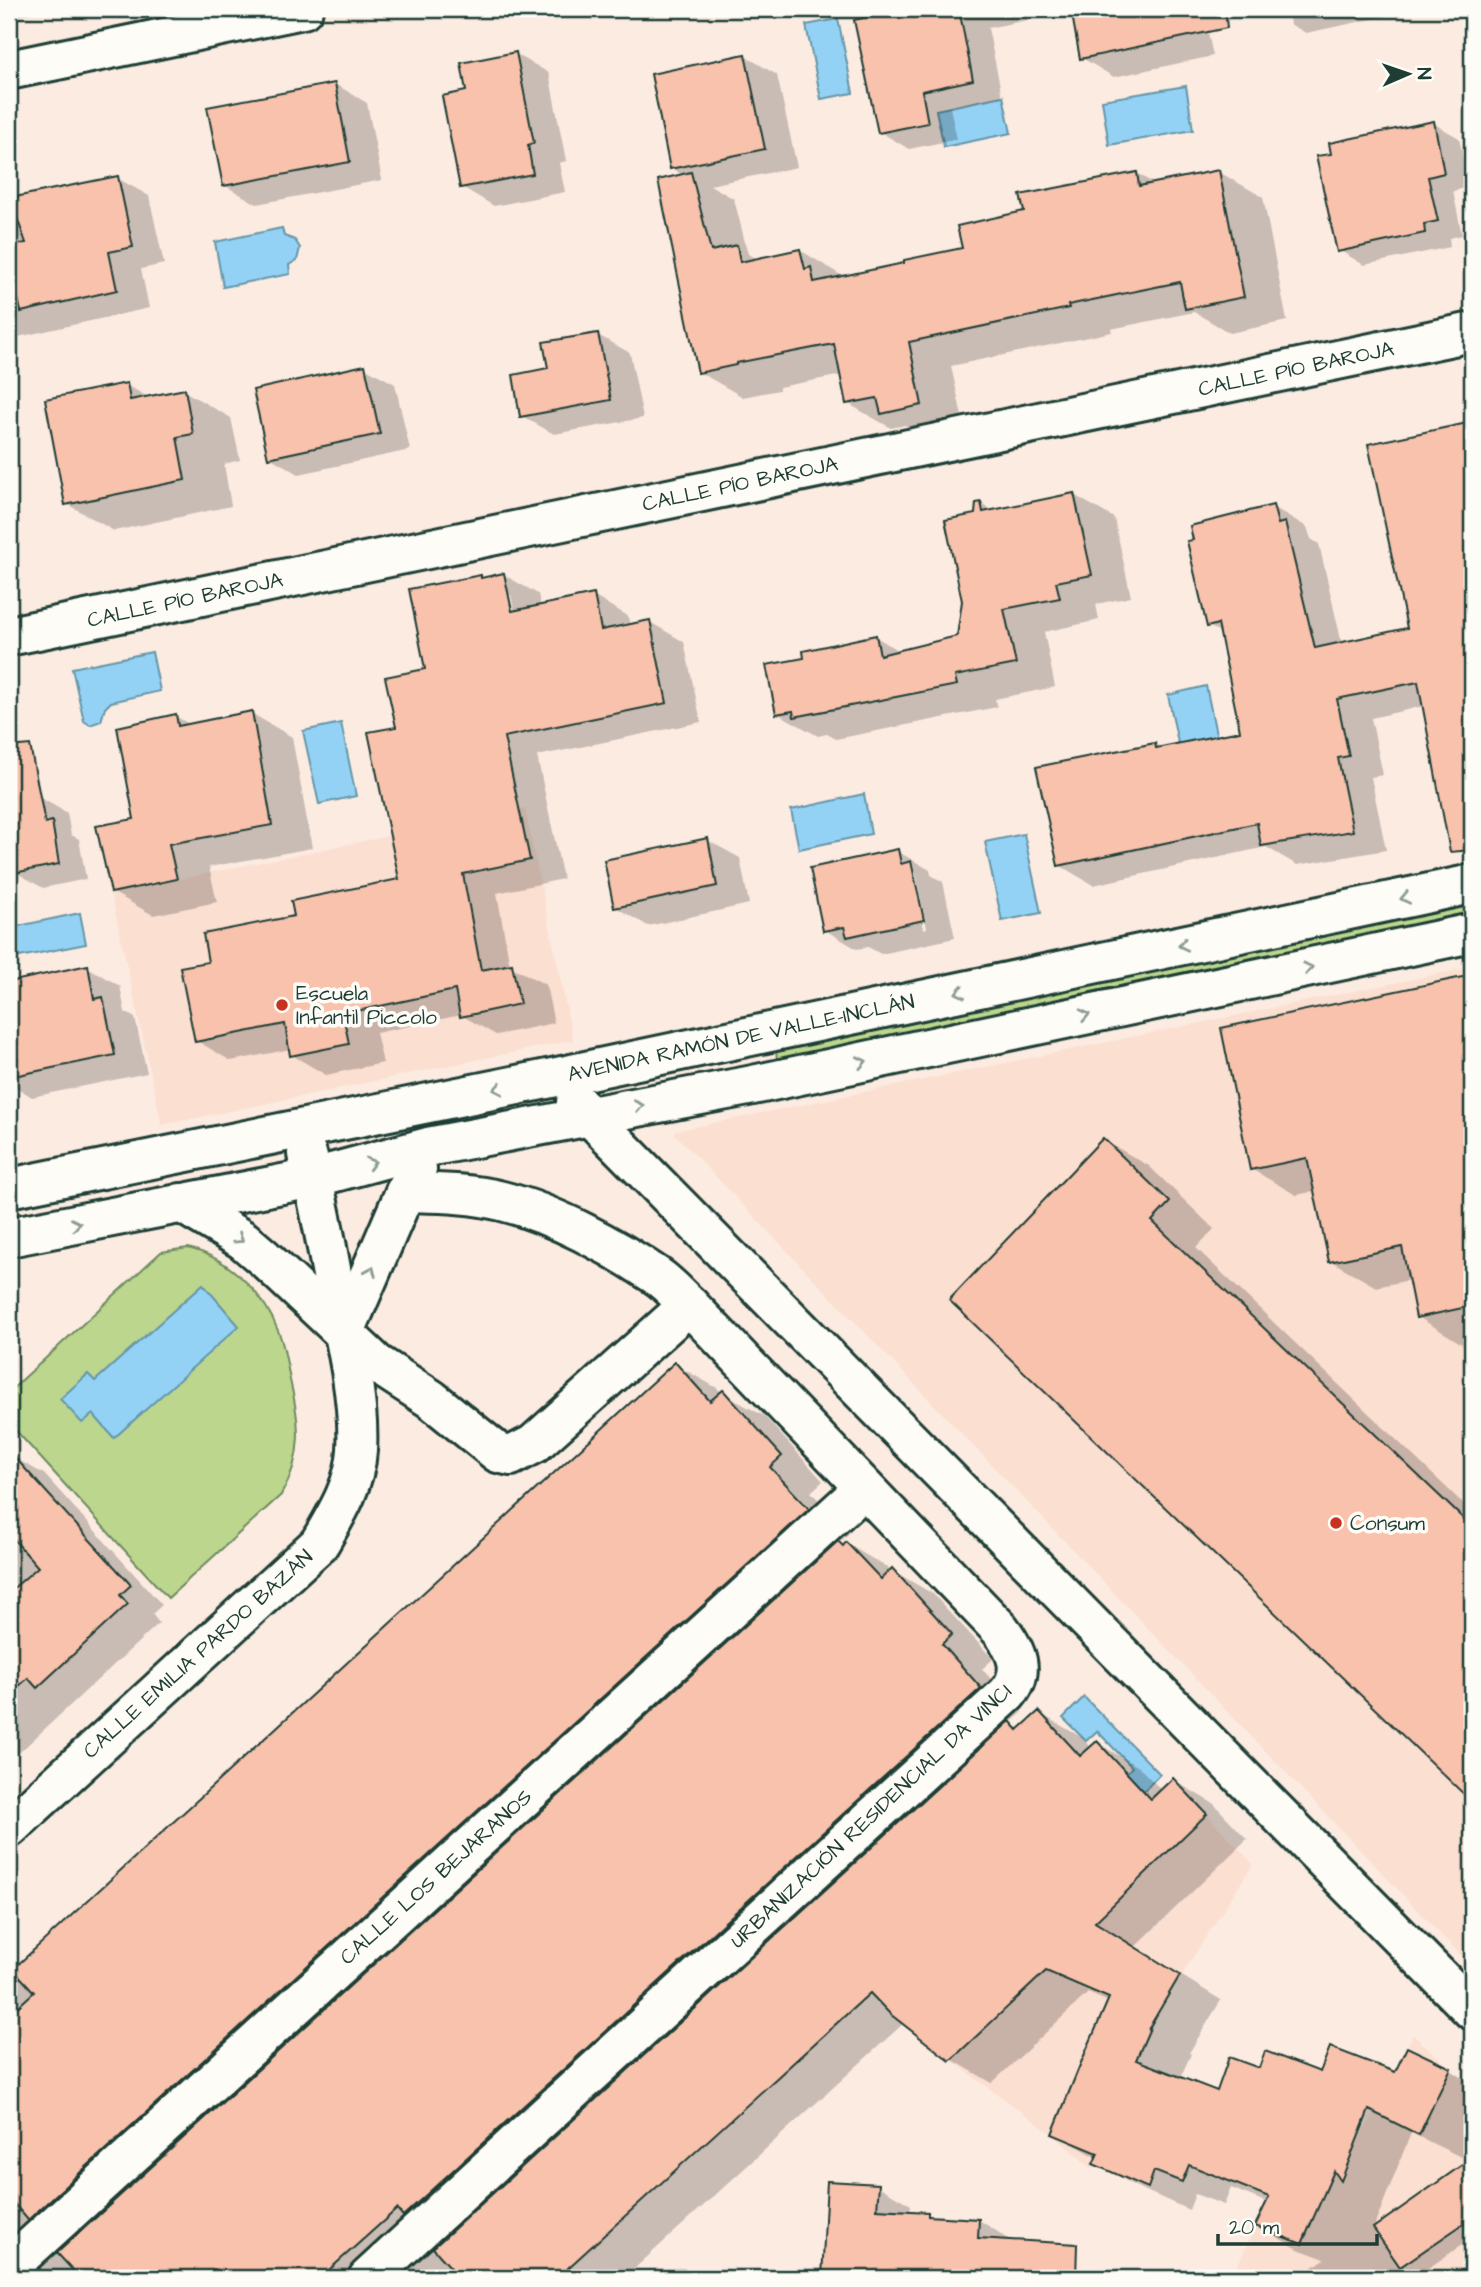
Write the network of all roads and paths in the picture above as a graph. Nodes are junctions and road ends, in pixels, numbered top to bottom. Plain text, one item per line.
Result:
1 (303, 9) edge
2 (9, 70) edge
3 (1472, 332) edge
4 (9, 636) edge
5 (1472, 884) edge
6 (1472, 933) edge
7 (552, 1078) junction
8 (589, 1115) junction
9 (301, 1129) junction
10 (428, 1147) junction
11 (313, 1178) junction
12 (9, 1188) edge
13 (405, 1192) junction
14 (181, 1203) junction
15 (9, 1237) edge
16 (690, 1305) junction
17 (344, 1334) junction
18 (864, 1488) junction
19 (9, 1828) edge
20 (1472, 2010) edge
21 (9, 2267) edge
22 (368, 2278) edge

1 - 2 street
3 - 4 street, CALLE PÍO BAROJA
5 -> 7 street, AVENIDA RAMÓN DE VALLE-INCLÁN
8 -> 6 street, AVENIDA RAMÓN DE VALLE-INCLÁN
7 - 8 street
7 -> 9 street, AVENIDA RAMÓN DE VALLE-INCLÁN
8 - 10 street, AVENIDA RAMÓN DE VALLE-INCLÁN
8 - 20 street
9 - 11 street, CALLE EMILIA PARDO BAZÁN
9 - 12 street, AVENIDA RAMÓN DE VALLE-INCLÁN
11 -> 10 street, AVENIDA RAMÓN DE VALLE-INCLÁN
10 - 13 street
11 - 14 street
11 - 17 street, CALLE EMILIA PARDO BAZÁN
13 - 16 street, URBANIZACIÓN RESIDENCIAL DA VINCI
17 -> 13 street
15 -> 14 street
14 -> 17 street
16 - 17 street
16 - 18 street, URBANIZACIÓN RESIDENCIAL DA VINCI
17 - 19 street, CALLE EMILIA PARDO BAZÁN
18 - 21 street, CALLE LOS BEJARANOS
18 - 22 street, URBANIZACIÓN RESIDENCIAL DA VINCI

